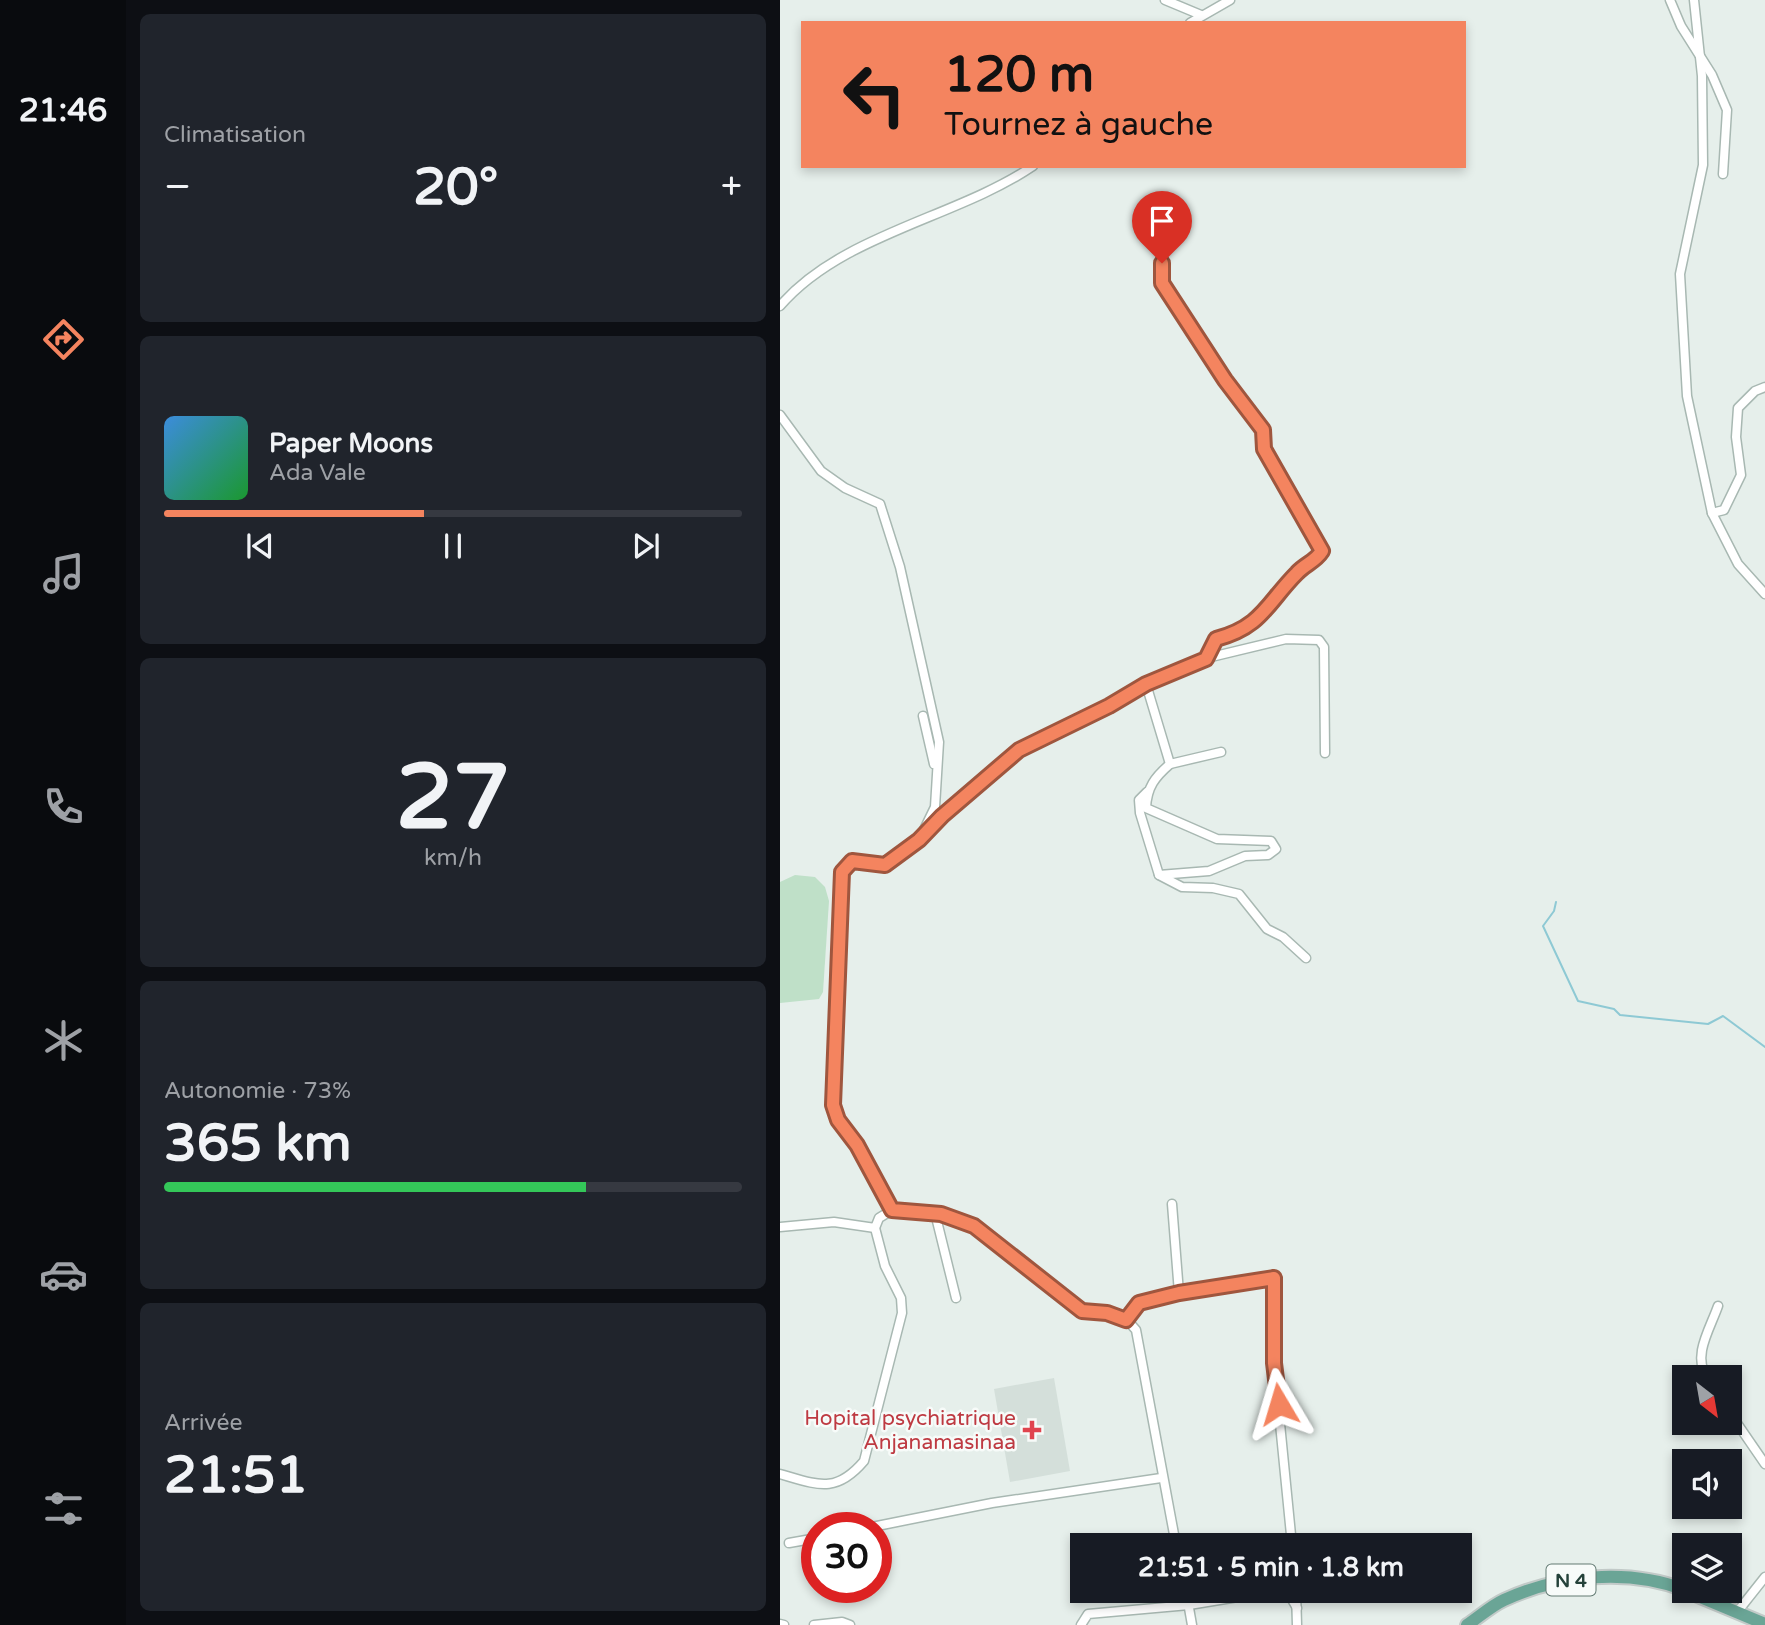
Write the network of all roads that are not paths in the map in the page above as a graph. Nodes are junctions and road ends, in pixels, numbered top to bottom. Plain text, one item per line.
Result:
1 (1165, 0) edge
2 (1230, 0) edge
3 (1670, 0) edge
4 (1695, 0) edge
5 (1201, 15) junction
6 (1193, 21) edge
7 (1697, 49) junction
8 (1030, 168) edge
9 (1723, 174) dead end
10 (1162, 263) dead end
11 (780, 306) edge
12 (1765, 387) edge
13 (780, 415) edge
14 (1712, 513) junction
15 (1765, 594) edge
16 (1206, 659) junction
17 (1146, 684) junction
18 (923, 716) dead end
19 (1220, 752) dead end
20 (1325, 752) dead end
21 (1170, 764) junction
22 (937, 773) junction
23 (1147, 792) junction
24 (919, 840) junction
25 (1159, 875) junction
26 (1306, 958) dead end
27 (1172, 1204) dead end
28 (892, 1210) junction
29 (935, 1213) junction
30 (780, 1227) edge
31 (875, 1228) junction
32 (1179, 1293) junction
33 (956, 1298) dead end
34 (1718, 1306) dead end
35 (1126, 1320) junction
36 (1699, 1365) edge
37 (1742, 1430) edge
38 (1765, 1464) edge
39 (780, 1474) edge
40 (1161, 1478) junction
41 (892, 1523) edge
42 (1173, 1533) edge
43 (1291, 1533) edge
44 (801, 1541) edge
45 (789, 1543) dead end
46 (1765, 1577) edge
47 (1672, 1586) edge
48 (1297, 1603) edge
49 (1718, 1603) edge
50 (1189, 1605) junction
51 (1297, 1608) junction
52 (1738, 1611) junction
53 (1765, 1624) edge
54 (814, 1625) edge
55 (850, 1625) edge
56 (1081, 1625) edge
57 (1192, 1625) edge
58 (1297, 1625) edge
59 (1467, 1625) edge

1 - 5 street
2 - 5 street
3 - 7 street
4 - 7 street
5 - 6 street
7 - 9 street
7 - 14 street
8 - 11 street
10 - 16 street
12 - 14 street
13 - 22 street
14 - 15 street
16 - 17 street
16 - 20 street
17 - 21 street
17 - 24 street
18 - 22 street
19 - 21 street
21 - 23 street
22 - 24 street
23 - 25 street
23 - 25 street
24 - 28 street
25 - 26 street
27 - 32 street
28 - 29 street
28 - 31 street
29 - 33 street
29 - 35 street
30 - 31 street
31 - 39 street
32 - 35 street
32 - 43 street
34 - 36 street
35 - 40 street
37 - 38 street
40 - 41 street
40 - 42 street
44 - 45 street
46 - 52 street
47 - 59 main road, N 4
48 - 51 street
49 - 52 main road, N 4
50 - 51 street
50 - 56 street
50 - 57 street
51 - 58 street
52 - 53 main road, N 4
54 - 55 street

